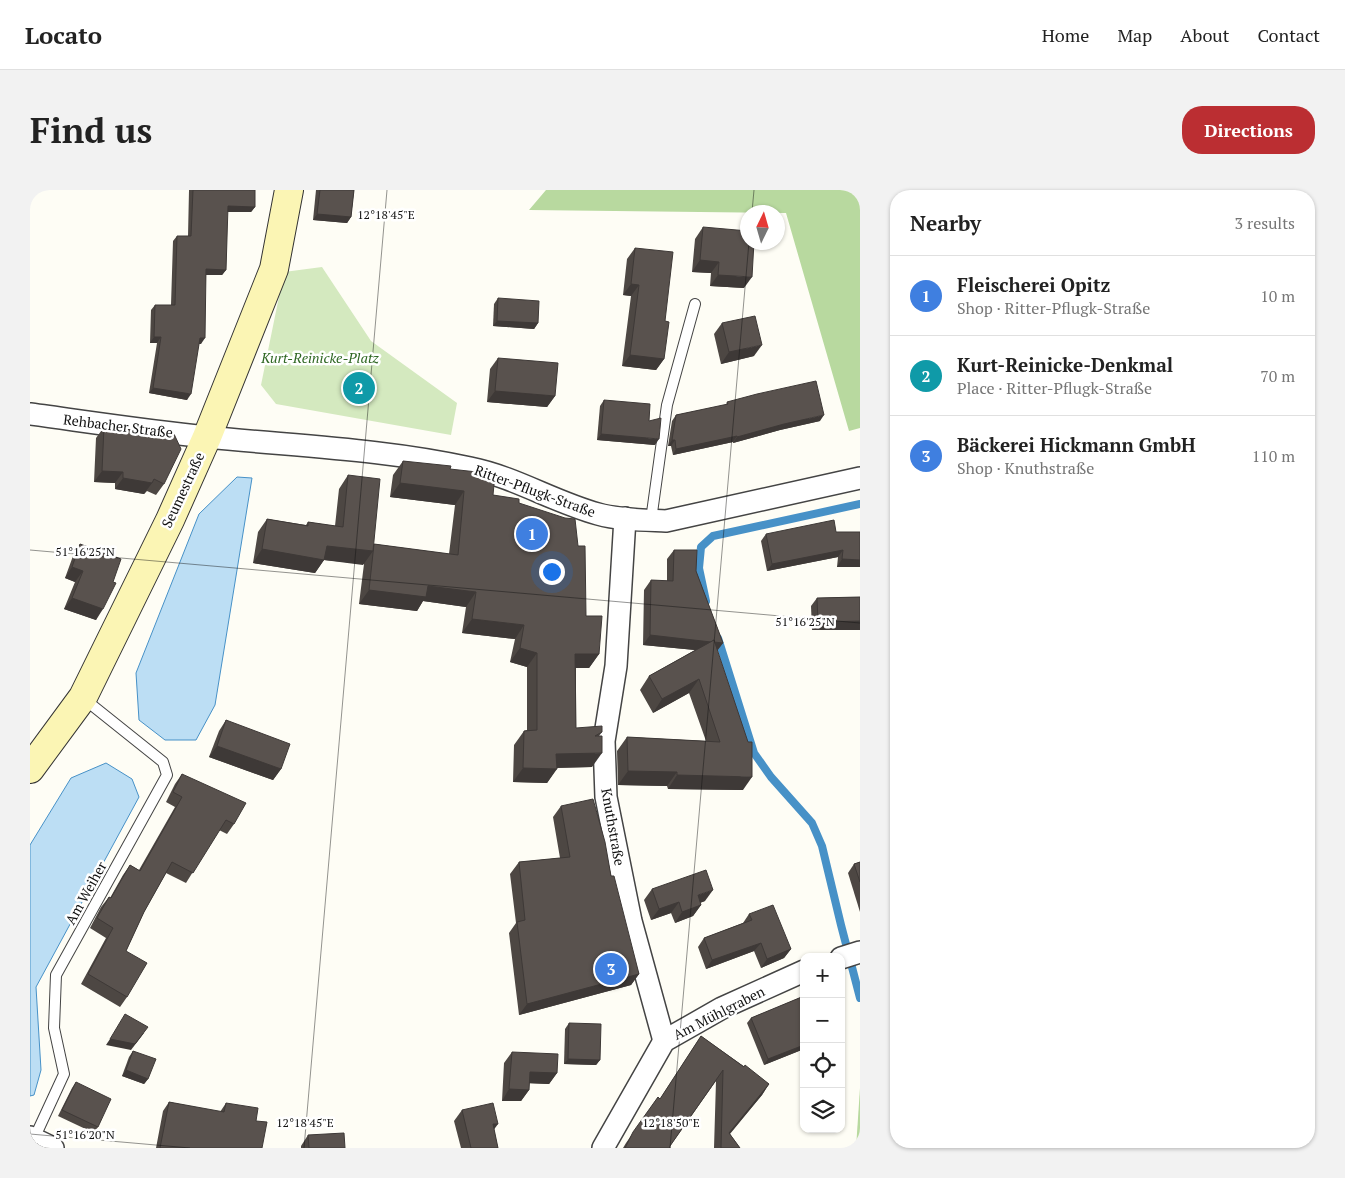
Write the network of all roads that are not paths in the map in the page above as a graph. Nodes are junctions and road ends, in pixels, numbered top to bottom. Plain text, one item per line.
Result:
1 (289, 190) edge
2 (696, 304) dead end
3 (30, 414) edge
4 (207, 437) junction
5 (860, 478) edge
6 (625, 518) junction
7 (651, 520) junction
8 (83, 697) junction
9 (30, 769) edge
10 (860, 952) edge
11 (845, 957) edge
12 (800, 973) edge
13 (664, 1041) junction
14 (39, 1142) edge
15 (603, 1148) edge

1 - 4 street, Seumestraße
2 - 7 lane
3 - 4 street, Rehbacher Straße
4 - 6 street, Ritter-Pflugk-Straße
4 - 8 street, Seumestraße
5 - 7 street, Ritter-Pflugk-Straße
6 - 7 street, Ritter-Pflugk-Straße
6 - 13 street, Knuthstraße
8 - 9 street, Seumestraße
8 - 14 lane, Am Weiher
10 - 11 street
12 - 13 street, Am Mühlgraben
13 - 15 street, Am Mühlgraben

